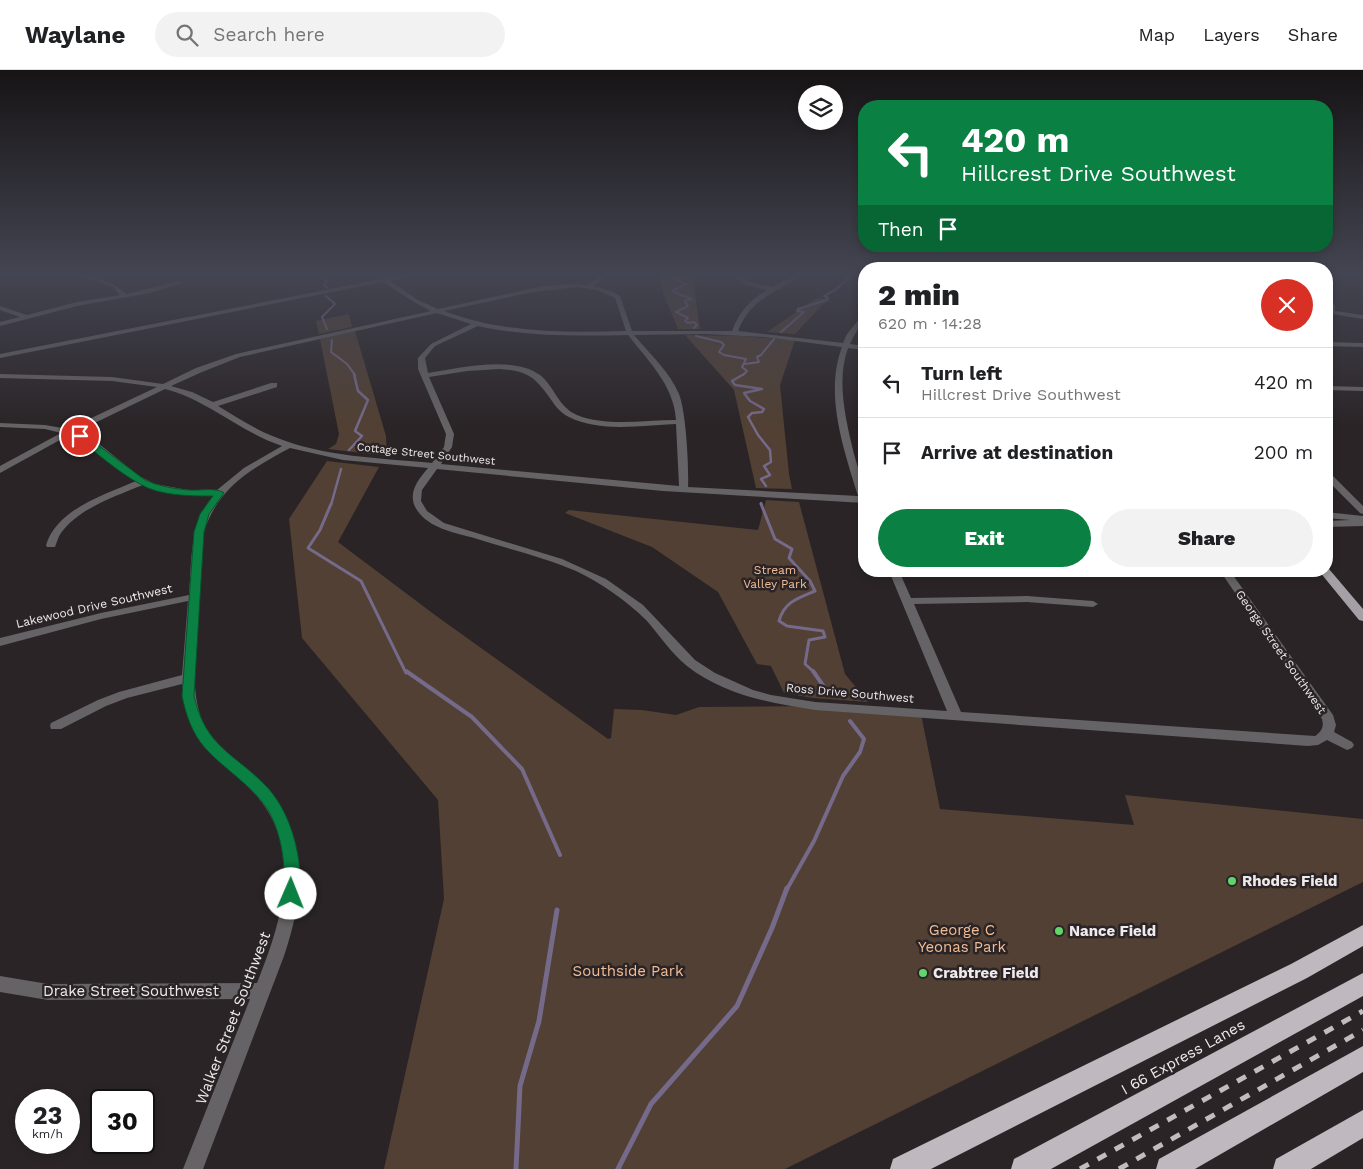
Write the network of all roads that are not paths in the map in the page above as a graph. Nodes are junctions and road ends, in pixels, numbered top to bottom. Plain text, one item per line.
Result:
1 (158, 325) edge
2 (373, 325) edge
3 (473, 325) edge
4 (494, 325) edge
5 (627, 325) edge
6 (737, 325) edge
7 (855, 325) edge
8 (734, 333) junction
9 (630, 334) junction
10 (1333, 344) edge
11 (844, 345) junction
12 (1363, 345) edge
13 (858, 347) edge
14 (0, 356) edge
15 (0, 376) edge
16 (425, 376) junction
17 (274, 385) dead end
18 (164, 387) junction
19 (1333, 388) edge
20 (1363, 389) edge
21 (212, 405) junction
22 (680, 422) junction
23 (0, 424) edge
24 (69, 432) junction
25 (289, 445) junction
26 (434, 466) junction
27 (0, 470) edge
28 (858, 477) edge
29 (1333, 481) edge
30 (142, 482) junction
31 (683, 489) junction
32 (219, 493) junction
33 (858, 499) edge
34 (1363, 510) edge
35 (1333, 516) edge
36 (1363, 519) edge
37 (1363, 523) edge
38 (1333, 524) edge
39 (51, 545) dead end
40 (897, 577) edge
41 (1229, 577) edge
42 (1330, 577) edge
43 (194, 597) junction
44 (907, 601) junction
45 (1093, 604) dead end
46 (1363, 617) edge
47 (0, 642) edge
48 (188, 678) junction
49 (956, 716) junction
50 (56, 726) dead end
51 (1327, 734) junction
52 (1348, 745) dead end
53 (1363, 935) edge
54 (0, 984) edge
55 (1363, 984) edge
56 (262, 991) junction
57 (1363, 1058) edge
58 (1363, 1123) edge
59 (193, 1169) edge
60 (903, 1169) edge
61 (1024, 1169) edge
62 (1169, 1169) edge
63 (1286, 1169) edge

1 - 14 street
2 - 18 street
3 - 16 street, Ross Drive Southwest
4 - 9 street
5 - 9 street
6 - 8 street
7 - 11 street
8 - 9 street
8 - 11 street
9 - 22 street
10 - 12 street
11 - 13 street
11 - 28 street
15 - 18 street, Cottage Street Southwest
16 - 22 street
16 - 26 street, Ross Drive Southwest
17 - 21 street
18 - 21 street, Cottage Street Southwest
18 - 24 street
19 - 20 street
21 - 25 street, Cottage Street Southwest
22 - 31 street
23 - 24 street
24 - 27 street
24 - 30 street
25 - 26 street, Cottage Street Southwest
25 - 32 street, Walker Street Southwest
26 - 31 street, Cottage Street Southwest
26 - 49 street, Ross Drive Southwest
29 - 34 street
30 - 32 street
30 - 39 street
31 - 33 street, Cottage Street Southwest
32 - 43 street, Walker Street Southwest
35 - 36 street
37 - 38 street
40 - 44 street
41 - 51 street, George Street Southwest
42 - 46 main road
43 - 47 street, Lakewood Drive Southwest
43 - 48 street, Walker Street Southwest
44 - 45 street
44 - 49 street
48 - 50 street
48 - 56 street, Walker Street Southwest
49 - 51 street, Ross Drive Southwest
51 - 52 street
53 - 60 highway
54 - 56 street, Drake Street Southwest
55 - 61 highway, I 66 Express Lanes
56 - 59 street, Walker Street Southwest
57 - 62 highway
58 - 63 highway

